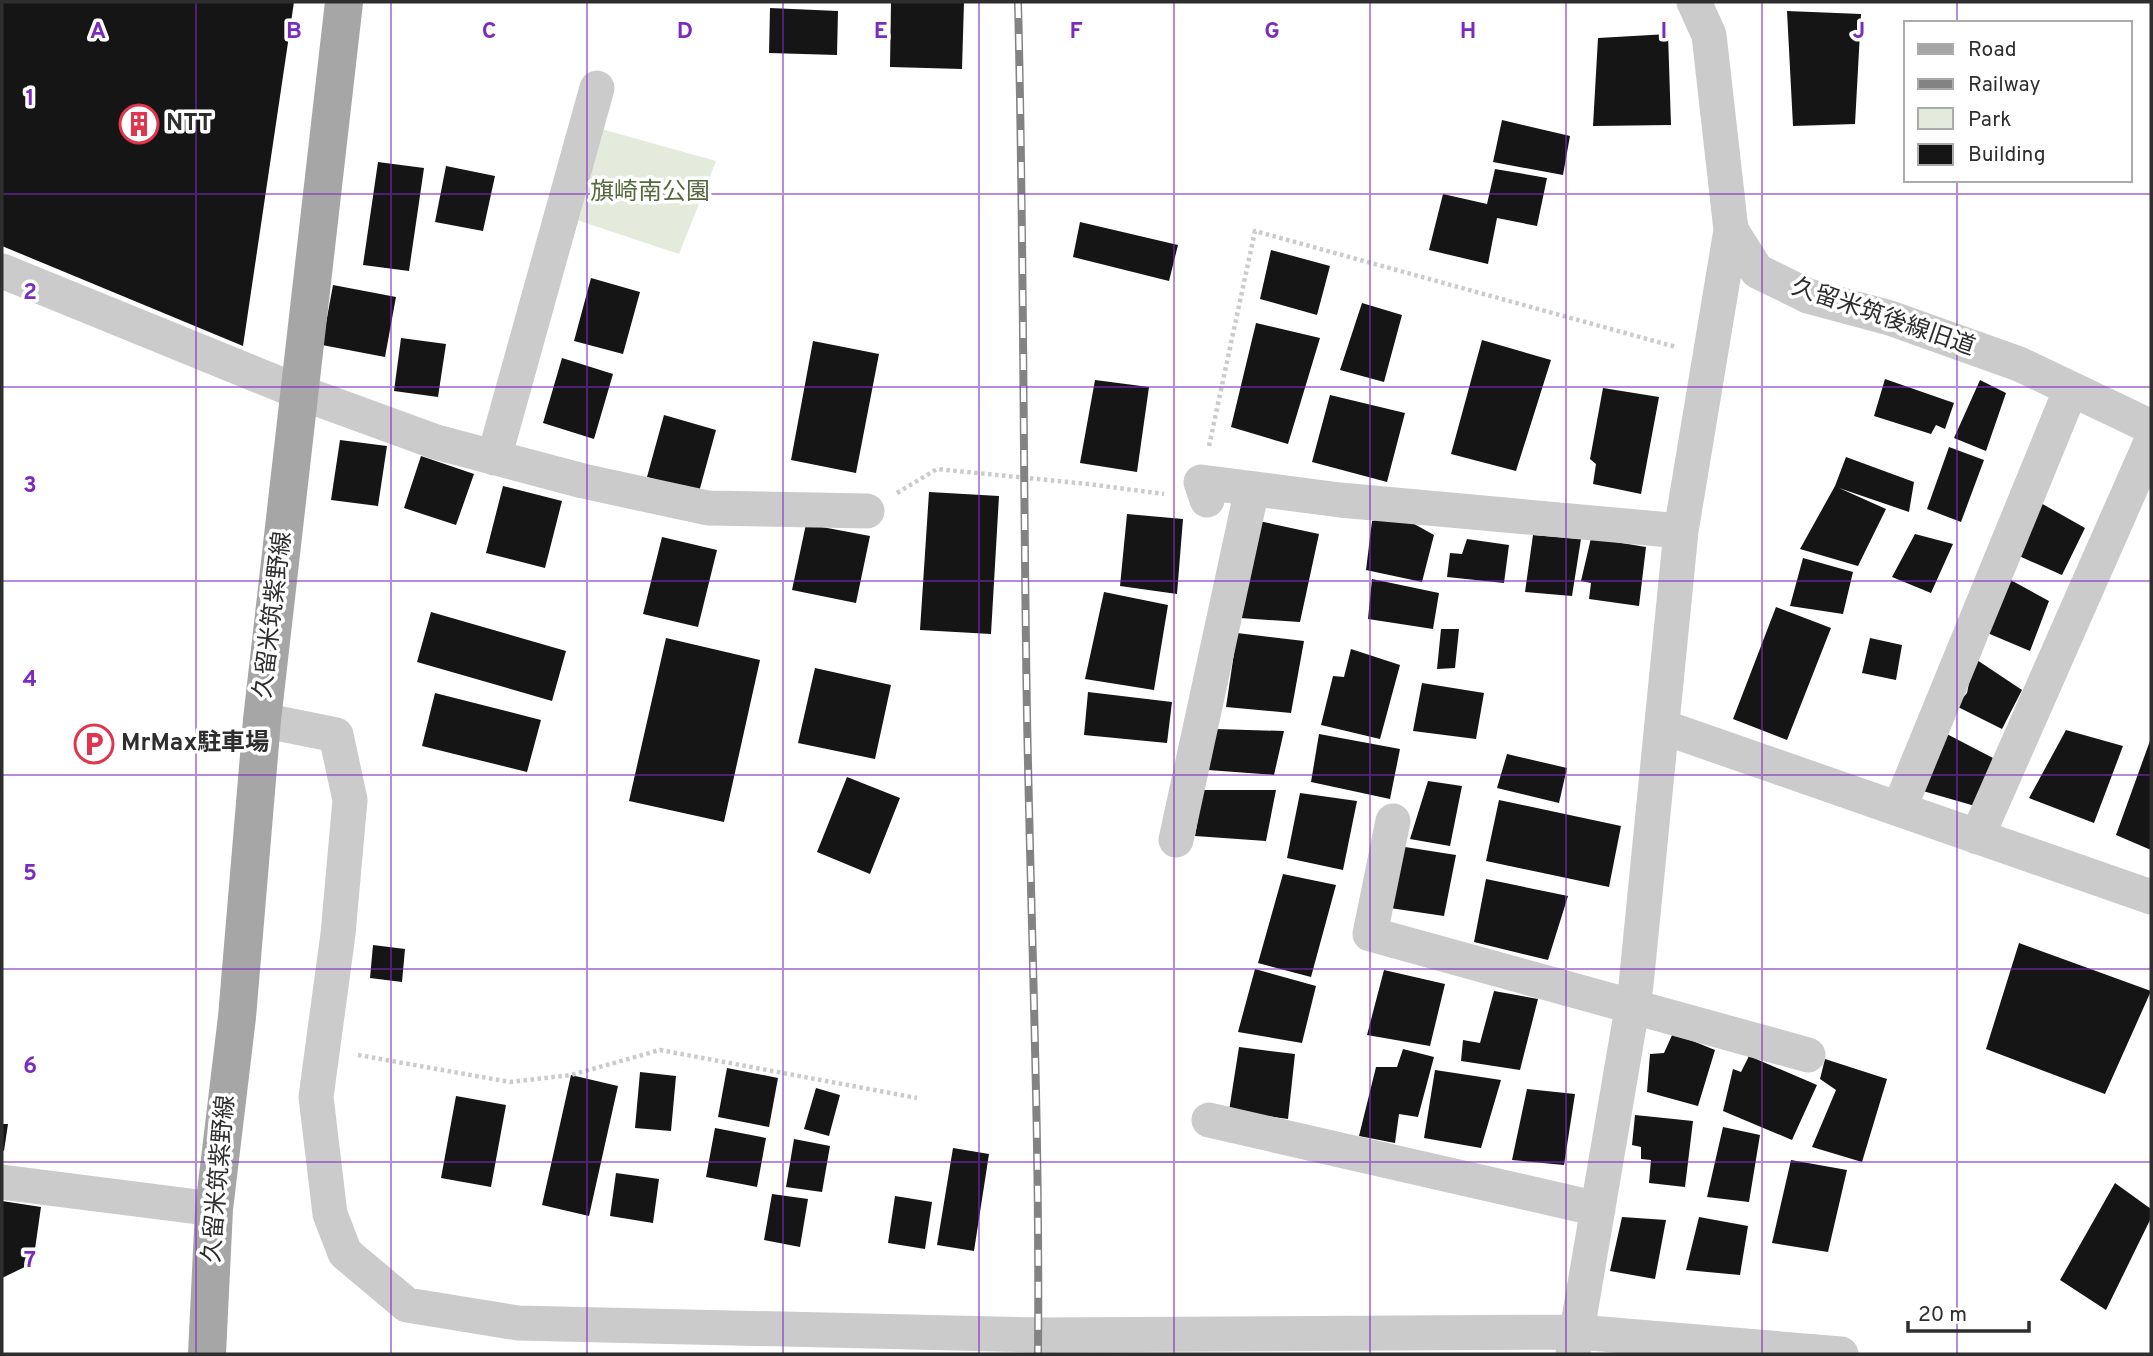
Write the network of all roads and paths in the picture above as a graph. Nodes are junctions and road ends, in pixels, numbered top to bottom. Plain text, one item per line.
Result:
1 (344, 2) edge
2 (1694, 2) edge
3 (597, 88) dead end
4 (1731, 230) junction
5 (2, 271) edge
6 (1710, 356) junction
7 (2071, 389) junction
8 (299, 392) junction
9 (2148, 422) edge
10 (494, 458) junction
11 (1252, 489) junction
12 (1204, 491) junction
13 (867, 511) joint
14 (1681, 531) junction
15 (262, 720) junction
16 (1663, 727) junction
17 (1899, 809) junction
18 (1393, 821) dead end
19 (1977, 836) junction
20 (1176, 840) dead end
21 (2151, 897) edge
22 (1632, 1006) junction
23 (323, 1049) junction
24 (1808, 1055) dead end
25 (917, 1098) dead end
26 (1209, 1120) dead end
27 (2, 1182) edge
28 (214, 1209) junction
29 (1598, 1209) junction
30 (1575, 1343) edge
31 (207, 1354) edge
32 (1841, 1354) edge

1 - 8 main road, 久留米筑紫野線
2 - 4 street, 久留米筑後線旧道
3 - 10 street
4 - 6 street
4 - 7 street, 久留米筑後線旧道
5 - 8 street
6 - 12 path
6 - 14 street
7 - 9 street, 久留米筑後線旧道
7 - 17 street
8 - 10 street
8 - 15 main road, 久留米筑紫野線
9 - 19 street
10 - 13 street
11 - 12 street
11 - 14 street
11 - 20 street
12 - 13 path
14 - 16 street
15 - 23 street
15 - 28 main road, 久留米筑紫野線
16 - 17 street
16 - 22 street
17 - 19 street
18 - 22 street
19 - 21 street
22 - 24 street
22 - 29 street
23 - 25 path
23 - 30 street
26 - 29 street
27 - 28 street
28 - 31 main road, 久留米筑紫野線
29 - 30 street
30 - 32 street

